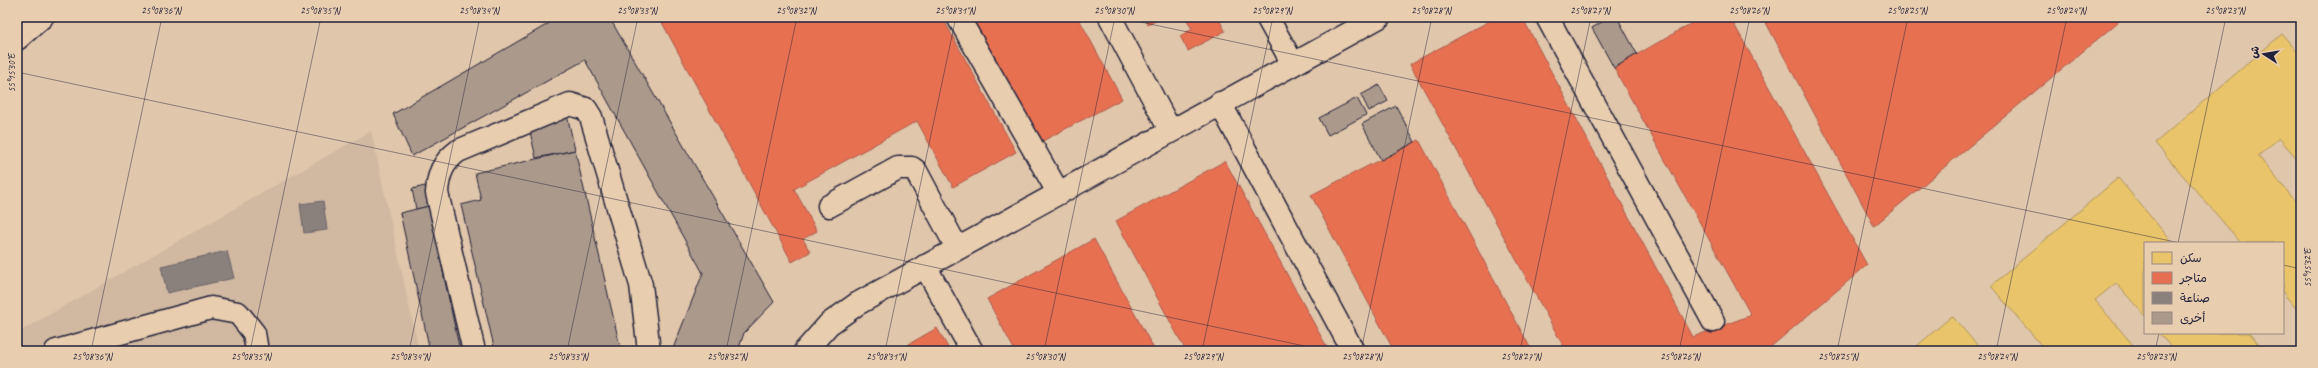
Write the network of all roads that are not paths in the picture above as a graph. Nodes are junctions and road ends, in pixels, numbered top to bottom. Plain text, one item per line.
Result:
1 (42, 17) edge
2 (958, 17) edge
3 (1110, 17) edge
4 (1267, 17) edge
5 (1379, 17) edge
6 (1547, 17) edge
7 (17, 39) edge
8 (1293, 64) junction
9 (1220, 103) junction
10 (1170, 130) junction
11 (1058, 192) junction
12 (829, 206) dead end
13 (957, 248) junction
14 (925, 266) junction
15 (1713, 321) dead end
16 (56, 351) edge
17 (257, 351) edge
18 (474, 351) edge
19 (649, 351) edge
20 (805, 351) edge
21 (972, 351) edge
22 (1353, 351) edge

1 - 7 main road
2 - 11 main road
3 - 10 main road
4 - 8 main road
5 - 8 main road
6 - 15 main road
8 - 9 main road
9 - 10 main road
9 - 22 main road
10 - 11 main road
11 - 13 main road
12 - 13 main road
13 - 14 main road
14 - 20 main road
14 - 21 main road
16 - 17 main road
18 - 19 main road

